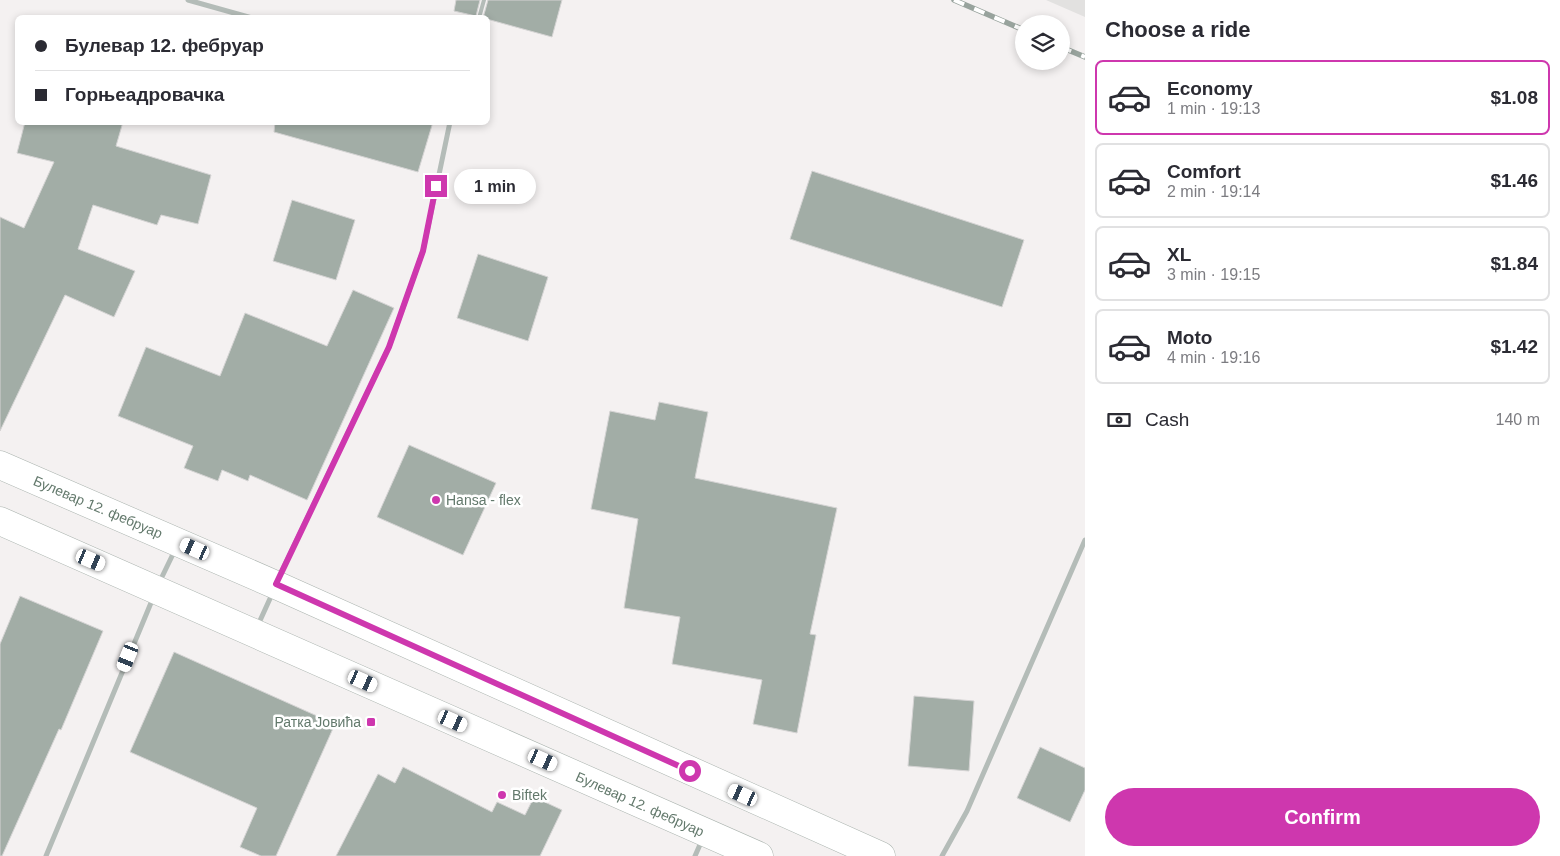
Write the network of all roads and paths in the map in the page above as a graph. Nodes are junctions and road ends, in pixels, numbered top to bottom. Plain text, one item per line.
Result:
1 (188, 0) edge
2 (484, 0) edge
3 (241, 15) edge
4 (480, 15) edge
5 (449, 125) edge
6 (0, 464) edge
7 (0, 521) edge
8 (1085, 540) edge
9 (179, 542) junction
10 (276, 584) junction
11 (156, 589) junction
12 (255, 633) junction
13 (700, 844) edge
14 (46, 856) edge
15 (759, 856) edge
16 (881, 856) edge
17 (942, 856) edge

1 - 3 street
2 - 4 lane
5 - 10 street
6 - 9 main road, Булевар 12. фебруар
7 - 11 main road, Булевар 12. фебруар
8 - 17 street
9 - 10 main road, Булевар 12. фебруар
9 - 11 street
10 - 12 street
10 - 16 main road, Булевар 12. фебруар
11 - 12 main road, Булевар 12. фебруар
11 - 14 street
12 - 13 main road, Булевар 12. фебруар
13 - 15 main road, Булевар 12. фебруар

